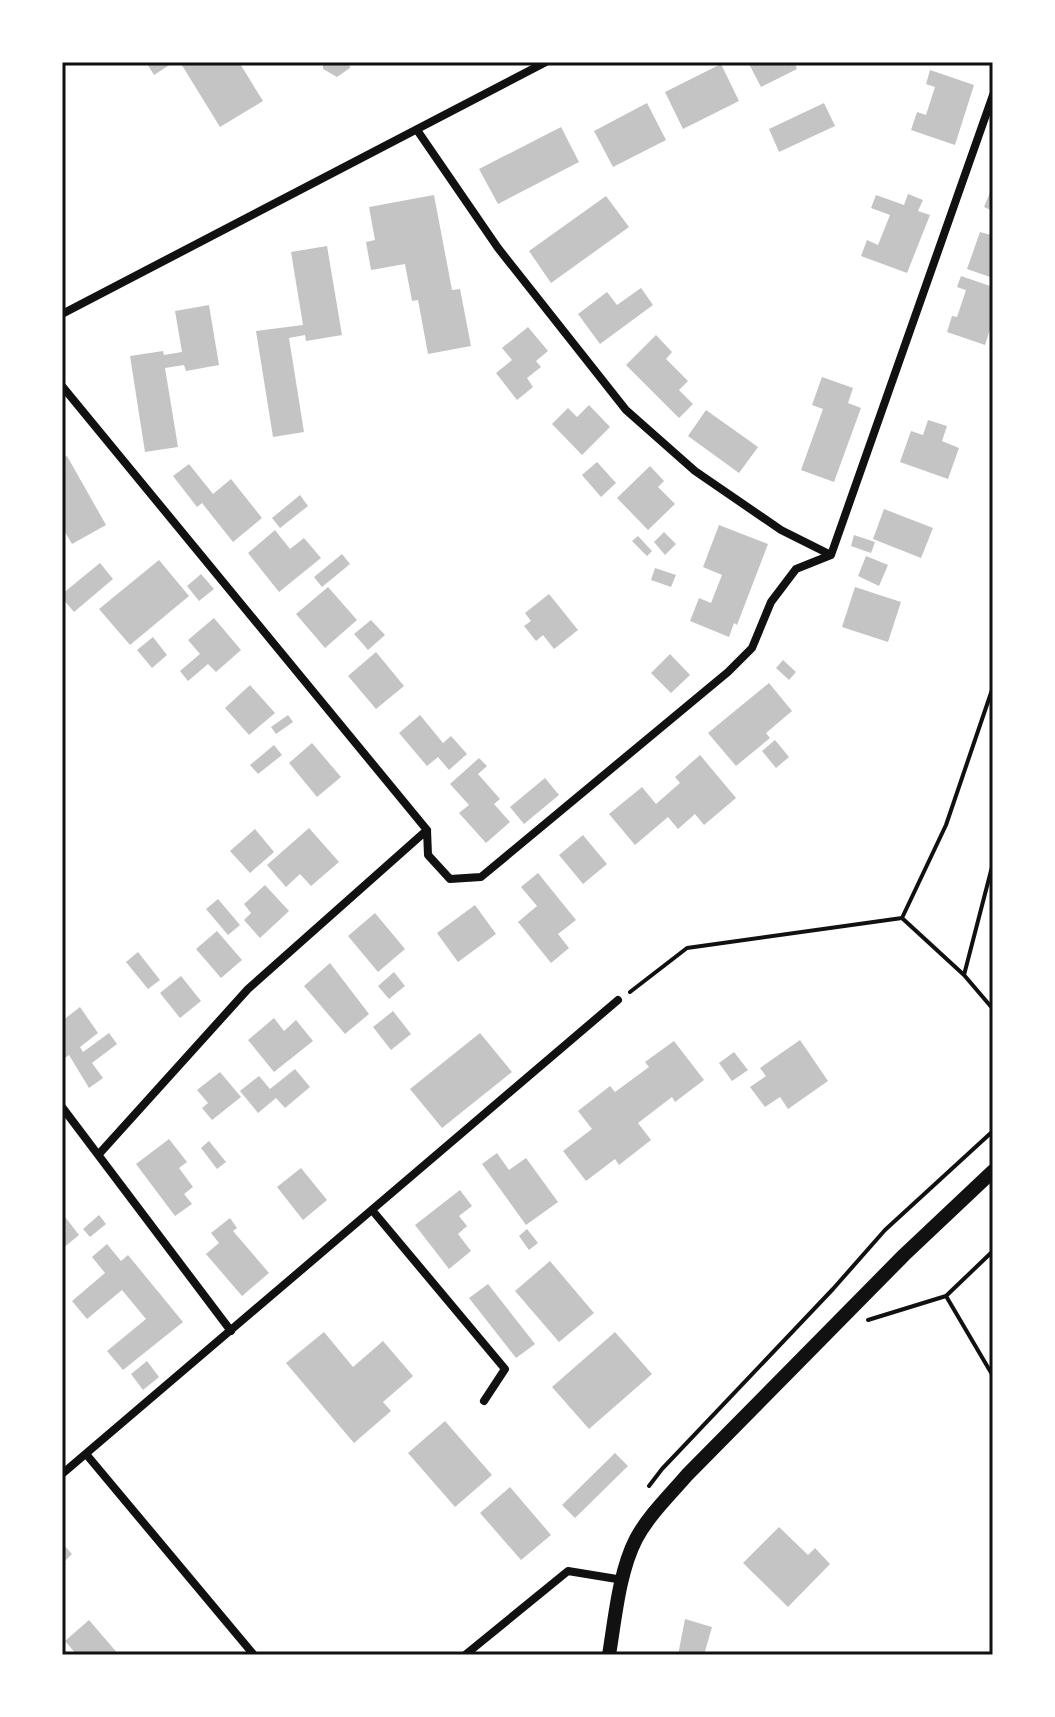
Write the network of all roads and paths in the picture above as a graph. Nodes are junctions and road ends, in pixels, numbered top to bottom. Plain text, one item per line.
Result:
1 (546, 62) edge
2 (993, 95) edge
3 (417, 130) junction
4 (62, 314) edge
5 (62, 386) edge
6 (831, 555) junction
7 (993, 687) edge
8 (427, 830) junction
9 (993, 863) edge
10 (902, 918) junction
11 (964, 975) junction
12 (618, 1000) joint
13 (993, 1009) edge
14 (62, 1107) edge
15 (993, 1131) edge
16 (99, 1154) junction
17 (993, 1171) edge
18 (372, 1210) junction
19 (993, 1251) edge
20 (946, 1296) junction
21 (865, 1321) dead end
22 (231, 1331) junction
23 (993, 1376) edge
24 (484, 1401) dead end
25 (86, 1454) junction
26 (62, 1474) edge
27 (644, 1494) dead end
28 (623, 1580) junction
29 (254, 1655) edge
30 (465, 1655) edge
31 (609, 1655) edge

1 - 3 street
2 - 6 street
3 - 4 street
3 - 6 street
5 - 8 street
6 - 8 street
7 - 10 path
8 - 16 street
9 - 11 path
10 - 11 path
10 - 12 path
11 - 13 path
12 - 18 street
14 - 16 street
15 - 27 path
16 - 22 street
17 - 28 main road
18 - 22 street
18 - 24 street
19 - 20 path
20 - 21 path
20 - 23 path
22 - 25 street
25 - 26 street
25 - 29 street
28 - 30 street
28 - 31 main road

